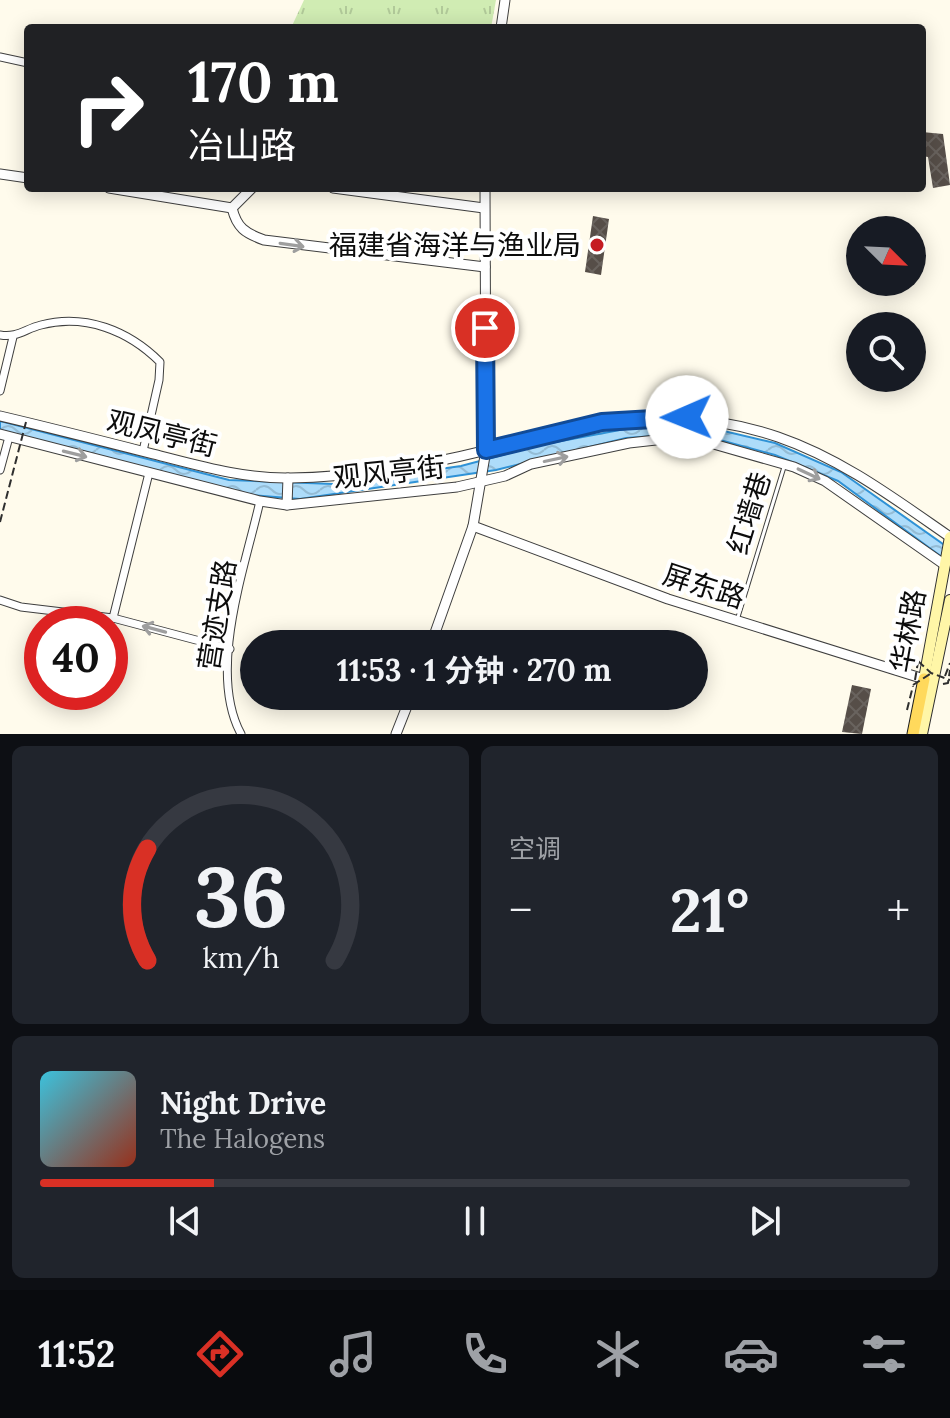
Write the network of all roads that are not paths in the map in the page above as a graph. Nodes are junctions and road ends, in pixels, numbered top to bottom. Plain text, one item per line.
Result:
1 (505, 0) edge
2 (502, 24) edge
3 (0, 57) edge
4 (24, 62) edge
5 (0, 174) edge
6 (24, 177) edge
7 (134, 192) edge
8 (248, 192) edge
9 (363, 192) edge
10 (485, 192) edge
11 (232, 208) junction
12 (484, 208) junction
13 (485, 267) junction
14 (0, 335) edge
15 (13, 337) junction
16 (0, 391) edge
17 (0, 416) edge
18 (4, 435) edge
19 (486, 450) junction
20 (143, 451) junction
21 (785, 464) junction
22 (0, 470) edge
23 (149, 473) junction
24 (288, 478) junction
25 (482, 482) junction
26 (260, 501) junction
27 (287, 505) junction
28 (473, 526) junction
29 (950, 537) edge
30 (945, 565) junction
31 (0, 600) edge
32 (950, 600) edge
33 (116, 606) edge
34 (24, 607) edge
35 (737, 620) junction
36 (128, 622) edge
37 (436, 630) edge
38 (230, 649) junction
39 (921, 680) junction
40 (405, 710) edge
41 (241, 734) edge
42 (396, 734) edge
43 (913, 734) edge
44 (922, 734) edge

1 - 2 street
3 - 4 street
5 - 6 street
7 - 11 street
8 - 11 street
9 - 12 street
10 - 12 street
11 -> 13 street
12 - 13 street
13 - 19 street
14 - 15 street
15 - 16 street
15 - 20 street
17 - 20 street, 观凤亭街
18 - 22 street
18 -> 23 street, 观风亭街
19 - 24 street, 观凤亭街
19 - 25 street
19 - 29 street
20 - 24 street, 观凤亭街
25 -> 21 street, 观风亭街
21 -> 30 street, 观风亭街
21 - 35 lane, 红墙巷
23 - 26 street, 观风亭街
23 - 33 street
24 - 27 street
25 - 27 street, 观风亭街
25 - 28 street
26 - 27 street, 观风亭街
26 - 38 street, 营迹支路
28 - 35 street, 屏东路
28 - 37 street
29 - 30 main road, 华林路
30 - 39 main road, 华林路
31 - 34 street
32 - 44 main road, 华林路
35 - 39 street, 屏东路
38 -> 36 street
38 - 41 street, 营迹支路
39 - 43 main road, 华林路
40 - 42 street

